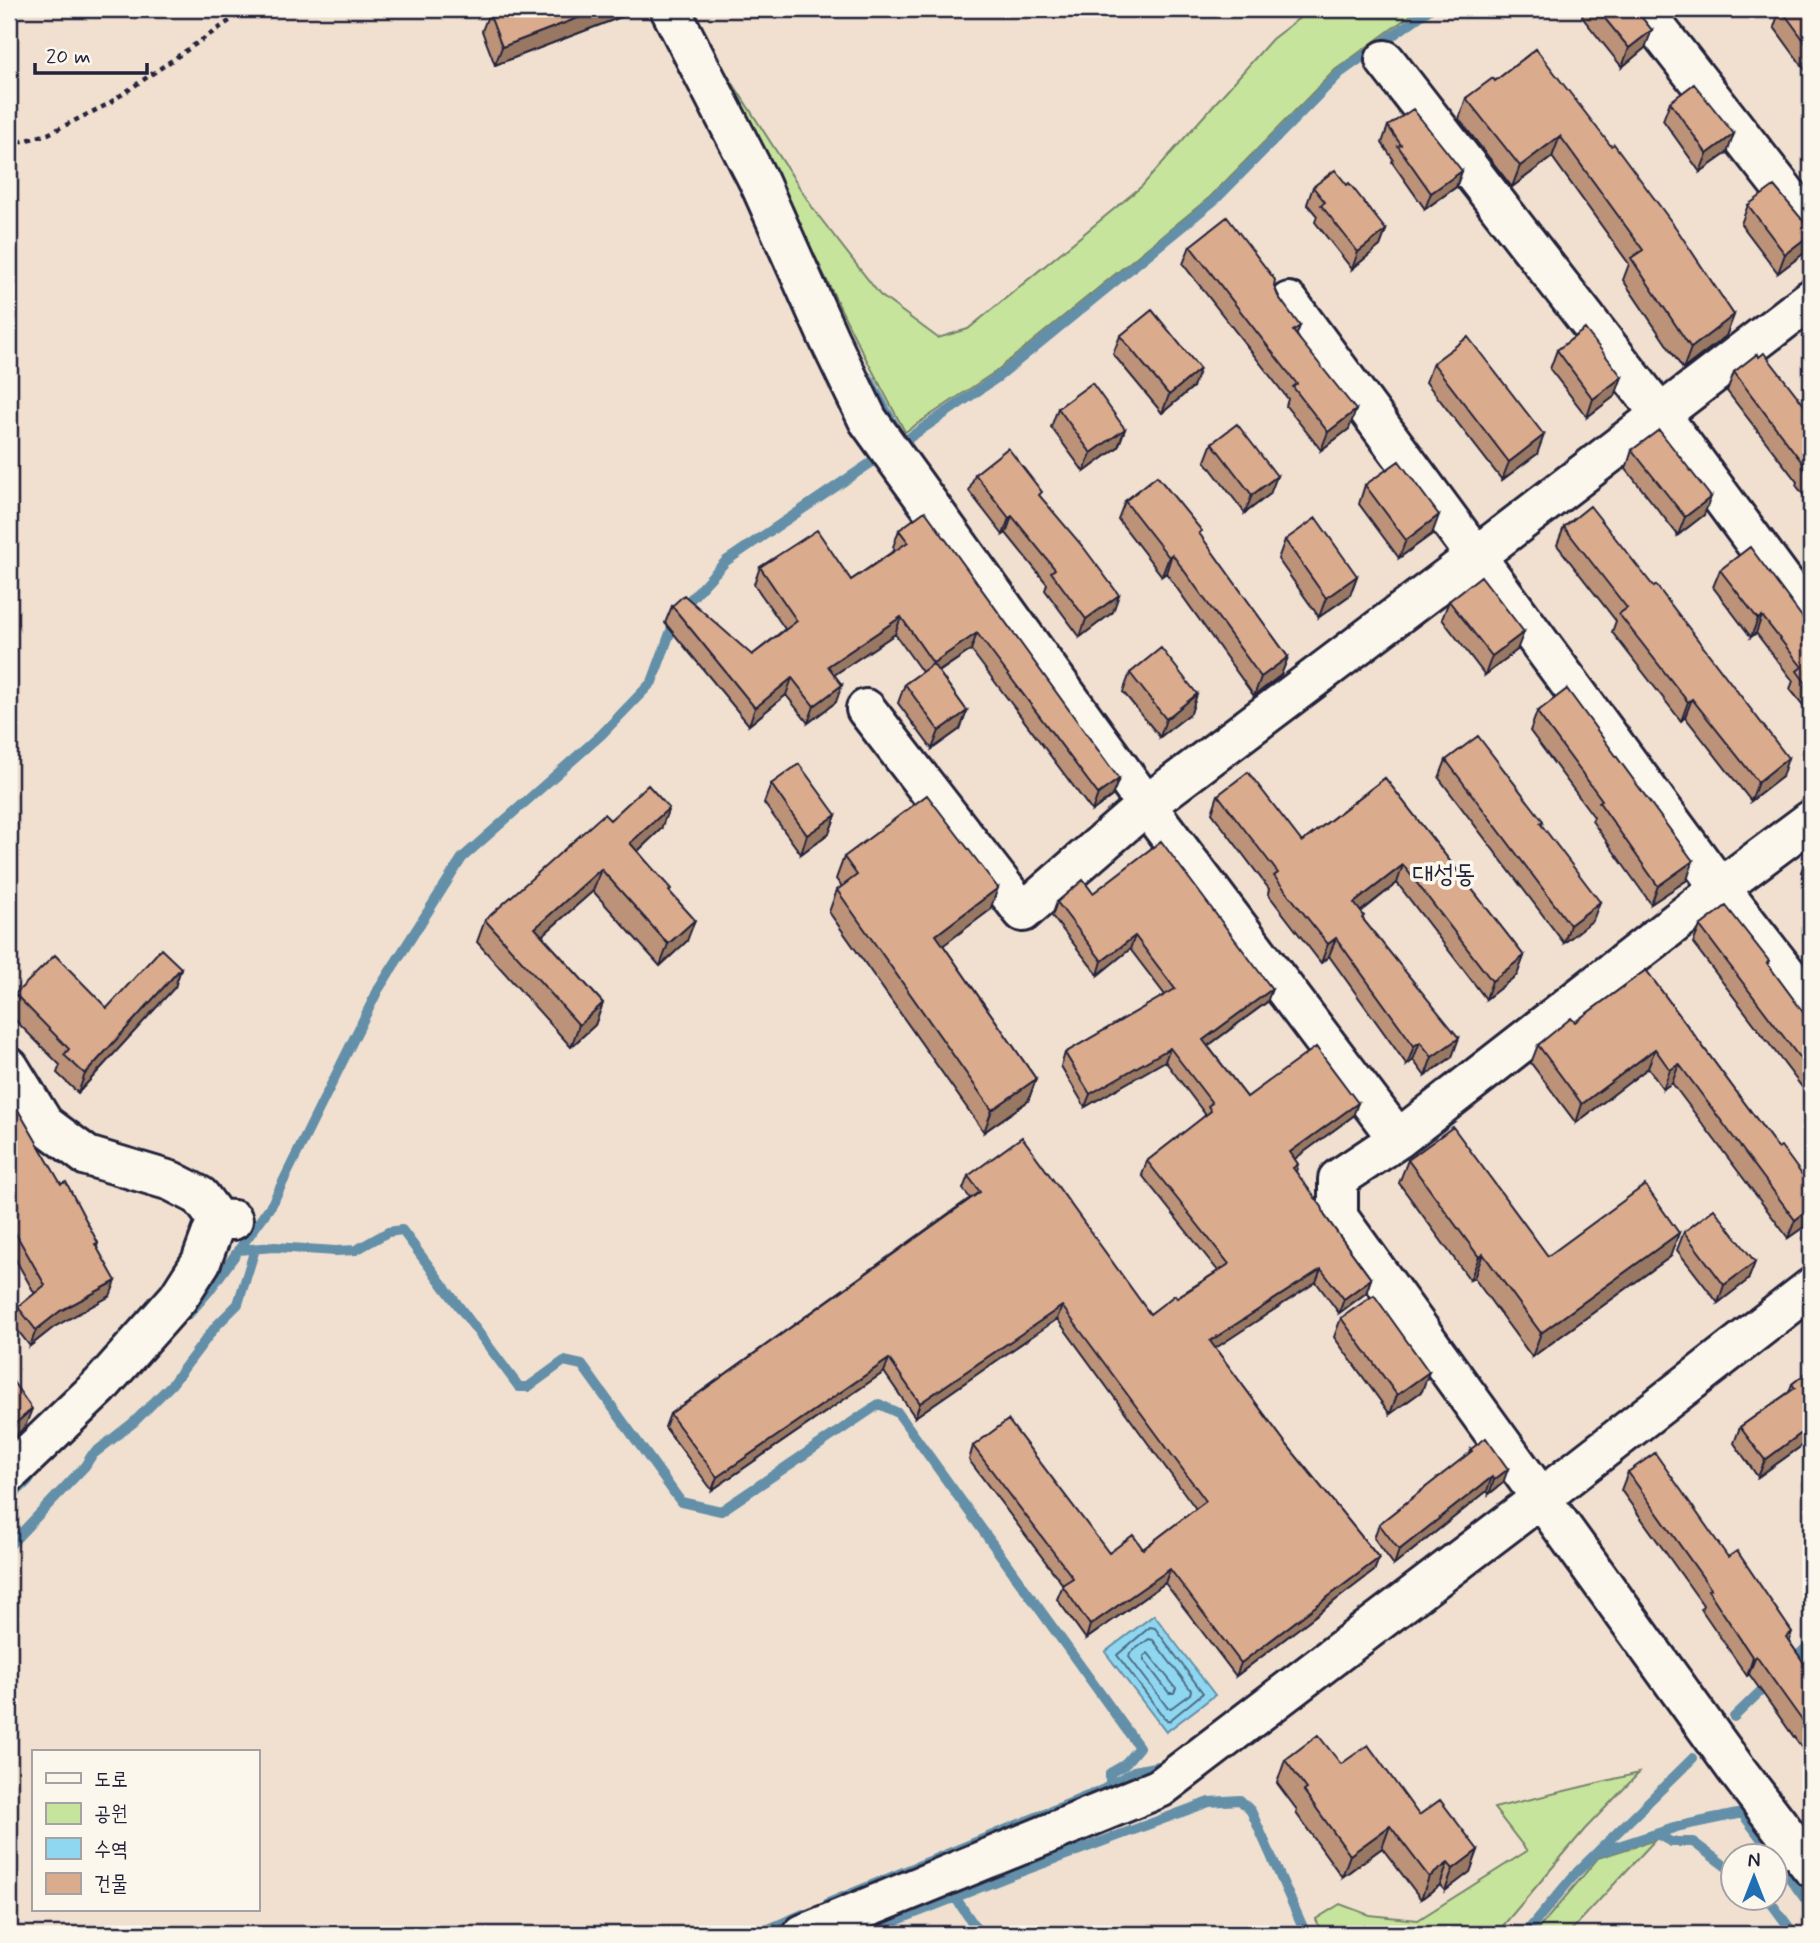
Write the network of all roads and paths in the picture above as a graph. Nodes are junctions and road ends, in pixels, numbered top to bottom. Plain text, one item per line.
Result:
1 (247, 9) edge
2 (670, 9) edge
3 (1642, 9) edge
4 (1385, 61) dead end
5 (9, 145) edge
6 (1811, 225) edge
7 (1811, 299) edge
8 (1289, 302) dead end
9 (1661, 415) junction
10 (1476, 556) junction
11 (1811, 620) edge
12 (866, 709) dead end
13 (1146, 805) junction
14 (1811, 820) edge
15 (1720, 888) junction
16 (1811, 1005) edge
17 (9, 1067) edge
18 (1398, 1139) junction
19 (1811, 1288) edge
20 (9, 1474) edge
21 (1541, 1498) junction
22 (1808, 1855) edge
23 (803, 1934) edge

1 - 5 path
2 - 13 street
3 - 6 street
4 - 9 street
7 - 9 street
8 - 10 street
9 - 10 street
9 - 11 street
10 - 13 street
10 - 15 street
12 - 13 street
13 - 18 street
14 - 15 street
15 - 16 street
15 - 18 street
17 - 20 street
18 - 21 street
19 - 21 street
21 - 22 street
21 - 23 street

